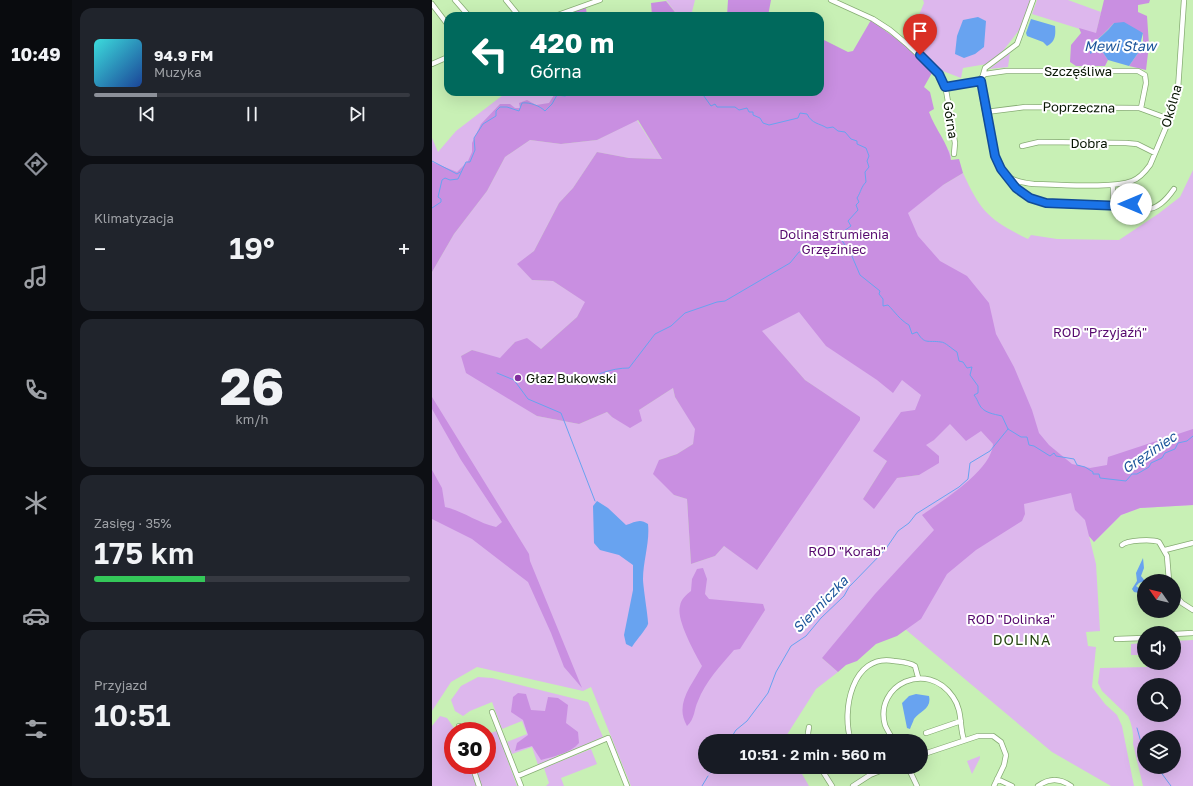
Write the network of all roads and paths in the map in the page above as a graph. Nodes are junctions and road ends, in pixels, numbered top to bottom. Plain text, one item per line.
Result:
1 (455, 0) edge
2 (506, 0) edge
3 (600, 0) edge
4 (831, 0) edge
5 (1033, 0) edge
6 (1184, 0) edge
7 (432, 4) edge
8 (466, 12) edge
9 (516, 12) edge
10 (566, 12) edge
11 (444, 20) edge
12 (444, 59) edge
13 (432, 64) edge
14 (983, 75) junction
15 (981, 81) junction
16 (945, 87) junction
17 (1141, 108) junction
18 (986, 112) junction
19 (1169, 119) junction
20 (1022, 146) dead end
21 (1155, 152) junction
22 (954, 154) dead end
23 (1004, 173) junction
24 (1113, 185) junction
25 (1174, 189) dead end
26 (1113, 204) junction
27 (1193, 543) edge
28 (1122, 545) dead end
29 (1165, 550) junction
30 (1169, 574) edge
31 (1181, 602) edge
32 (1193, 610) edge
33 (1193, 633) edge
34 (1181, 634) edge
35 (1137, 638) edge
36 (1116, 639) dead end
37 (918, 677) junction
38 (492, 712) dead end
39 (961, 721) junction
40 (809, 727) dead end
41 (926, 733) dead end
42 (808, 734) edge
43 (850, 734) edge
44 (890, 734) edge
45 (964, 740) junction
46 (928, 753) edge
47 (475, 774) edge
48 (824, 774) edge
49 (911, 774) edge
50 (870, 775) edge
51 (518, 776) junction
52 (997, 779) junction
53 (479, 786) edge
54 (521, 786) edge
55 (627, 786) edge
56 (832, 786) edge
57 (853, 786) edge
58 (917, 786) edge
59 (994, 786) edge
60 (1012, 786) edge
61 (1038, 786) edge
62 (1071, 786) edge

1 - 8 street
2 - 9 street
3 - 10 street
4 - 16 street, Górna
5 - 14 street
6 - 19 street, Okólna
7 - 11 street
12 - 13 street
14 - 15 street
14 - 17 street, Szczęśliwa
15 - 16 street, Górna
15 - 18 street
16 - 22 street, Górna
17 - 18 street, Poprzeczna
17 - 19 street, Poprzeczna
18 - 23 street
19 - 21 street, Okólna
20 - 21 street, Dobra
21 - 24 street, Okólna
23 - 24 street, Okólna
23 - 26 street
24 - 26 street
25 - 26 street
27 - 29 street
28 - 29 street
29 - 30 street
31 - 32 street
33 - 34 street
35 - 36 street
37 - 39 street
37 - 43 street
37 - 44 street
38 - 51 street
39 - 41 street
39 - 45 street
40 - 42 street
45 - 46 street
45 - 52 street
47 - 53 street
48 - 56 street
49 - 58 street
50 - 57 street
51 - 54 street
51 - 55 street
52 - 59 street
52 - 60 street
61 - 62 street

